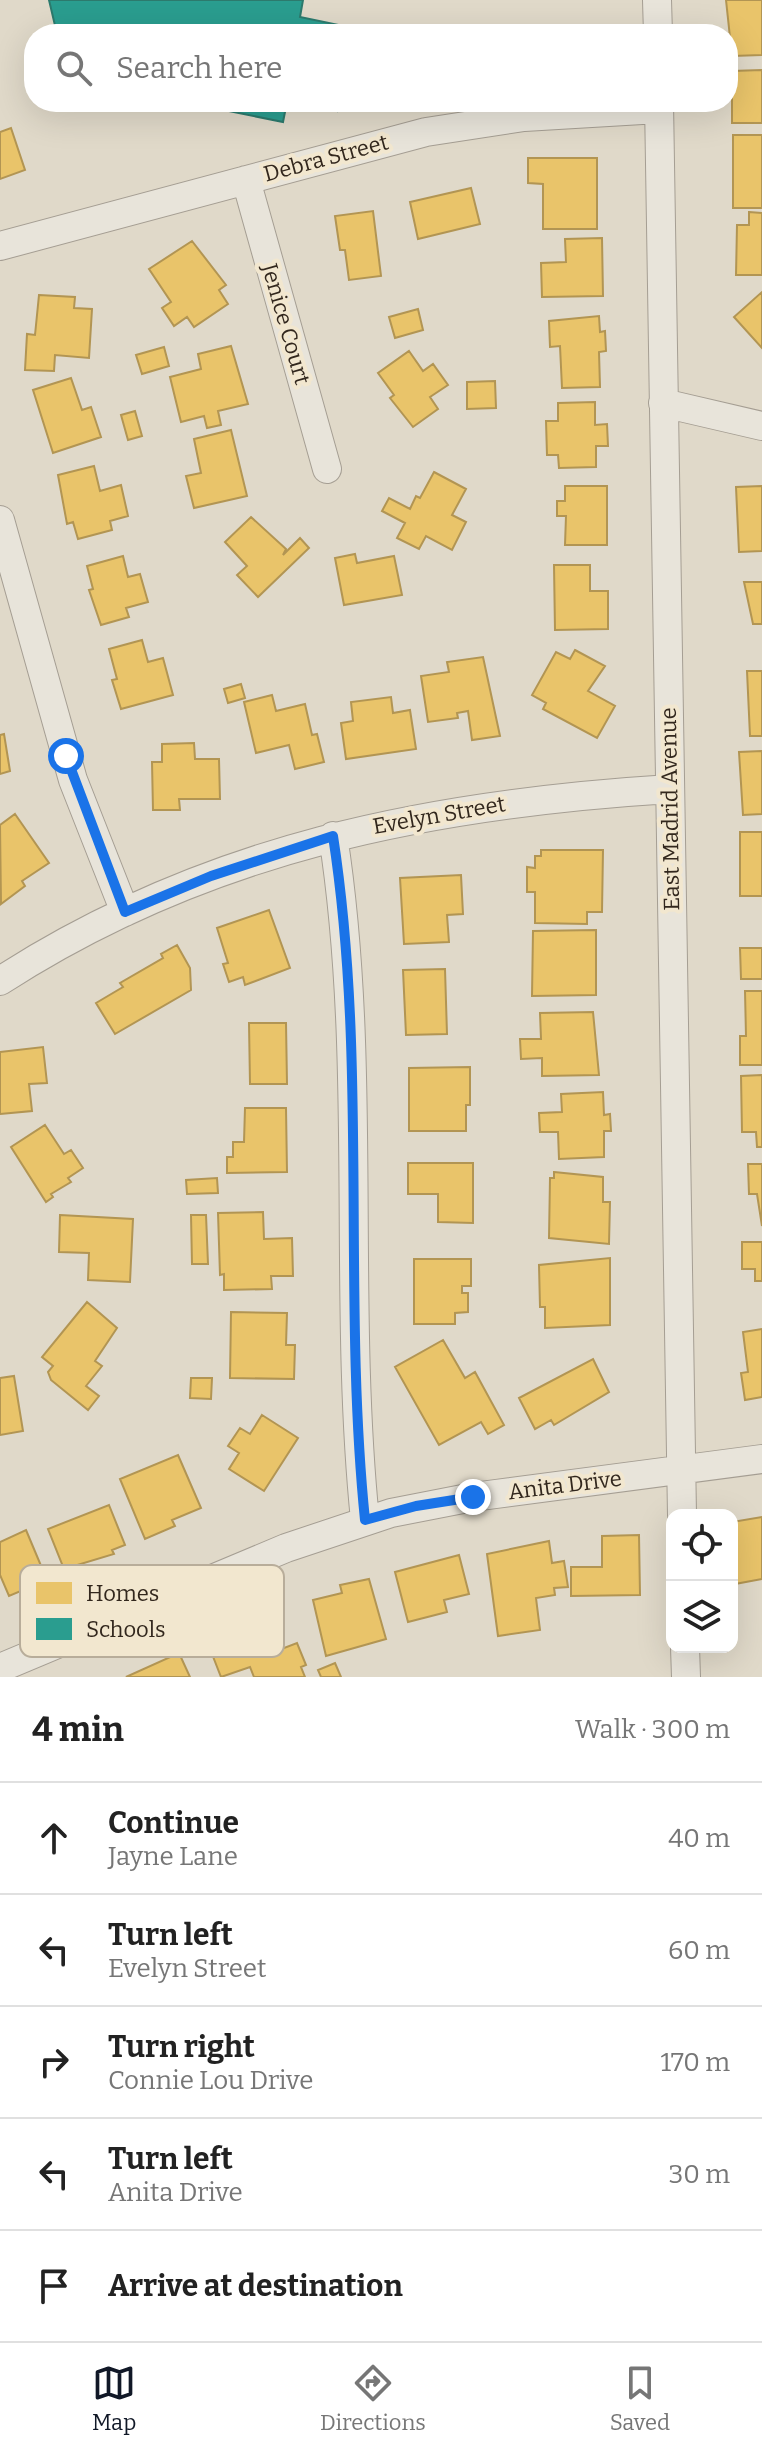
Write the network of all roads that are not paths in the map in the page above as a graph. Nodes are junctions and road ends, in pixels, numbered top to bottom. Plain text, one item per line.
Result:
1 (657, 0) edge
2 (658, 24) edge
3 (582, 112) edge
4 (659, 112) edge
5 (246, 180) junction
6 (0, 246) edge
7 (663, 403) junction
8 (762, 426) edge
9 (327, 469) dead end
10 (0, 520) edge
11 (670, 789) junction
12 (333, 836) junction
13 (125, 912) junction
14 (0, 981) edge
15 (762, 1459) edge
16 (681, 1470) junction
17 (682, 1509) edge
18 (365, 1520) junction
19 (245, 1565) edge
20 (685, 1653) edge
21 (26, 1657) edge
22 (0, 1668) edge
23 (686, 1677) edge

1 - 2 street
3 - 5 street, Debra Street
4 - 7 street, East Madrid Avenue
5 - 6 street, Debra Street
5 - 9 street, Jenice Court
7 - 8 street
7 - 11 street, East Madrid Avenue
10 - 13 street
11 - 12 street, Evelyn Street
11 - 16 street, East Madrid Avenue
12 - 13 street, Evelyn Street
12 - 18 street
13 - 14 street, Evelyn Street
15 - 16 street, Anita Drive
16 - 17 street, East Madrid Avenue
16 - 18 street, Anita Drive
18 - 19 street, Anita Drive
20 - 23 street
21 - 22 street, Anita Drive

